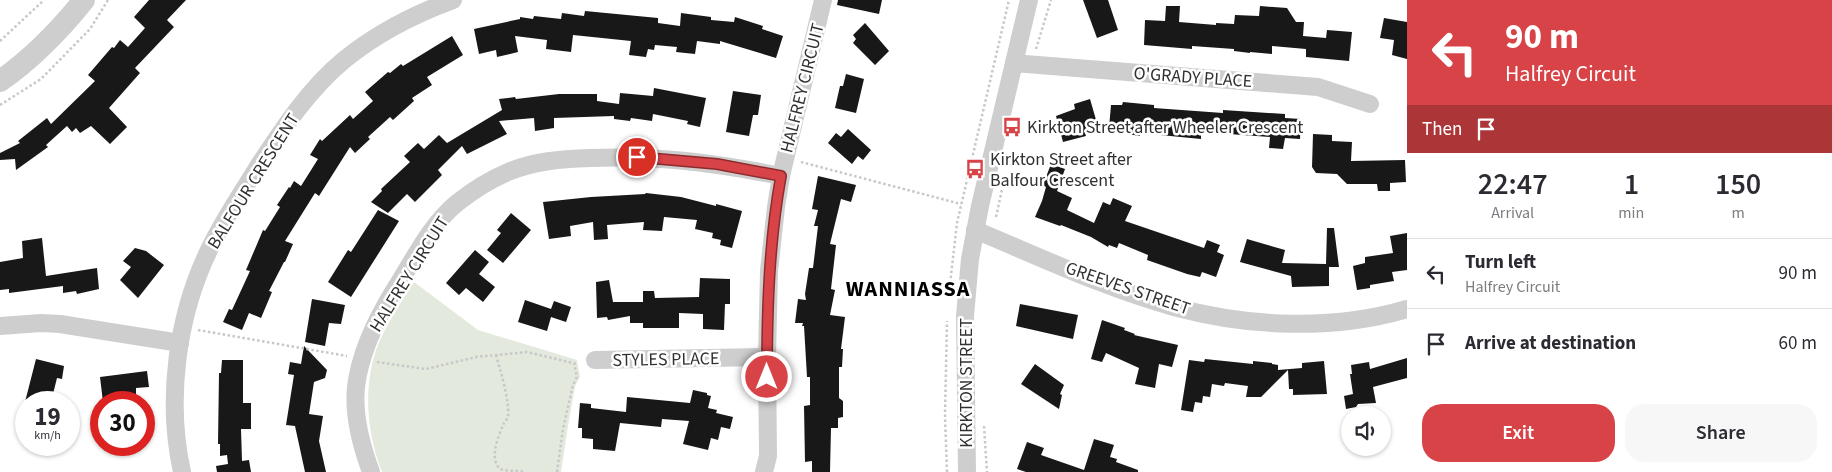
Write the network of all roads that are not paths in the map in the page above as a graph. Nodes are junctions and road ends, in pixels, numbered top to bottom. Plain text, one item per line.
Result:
1 (84, 0) edge
2 (454, 0) edge
3 (824, 0) edge
4 (1029, 0) edge
5 (1014, 63) junction
6 (0, 81) edge
7 (1370, 104) dead end
8 (781, 176) junction
9 (974, 230) junction
10 (1407, 309) edge
11 (0, 326) edge
12 (182, 335) junction
13 (767, 357) junction
14 (595, 360) dead end
15 (182, 472) edge
16 (371, 472) edge
17 (764, 472) edge
18 (967, 472) edge

1 - 6 street
2 - 12 street, BALFOUR CRESCENT
3 - 8 street, HALFREY CIRCUIT
4 - 5 street, KIRKTON STREET
5 - 7 street, O'GRADY PLACE
5 - 9 street, KIRKTON STREET
8 - 13 street, HALFREY CIRCUIT
8 - 16 street, HALFREY CIRCUIT
9 - 10 street, GREEVES STREET
9 - 18 street, KIRKTON STREET
11 - 12 street
12 - 15 street, BALFOUR CRESCENT
13 - 14 street, STYLES PLACE
13 - 17 street, HALFREY CIRCUIT

